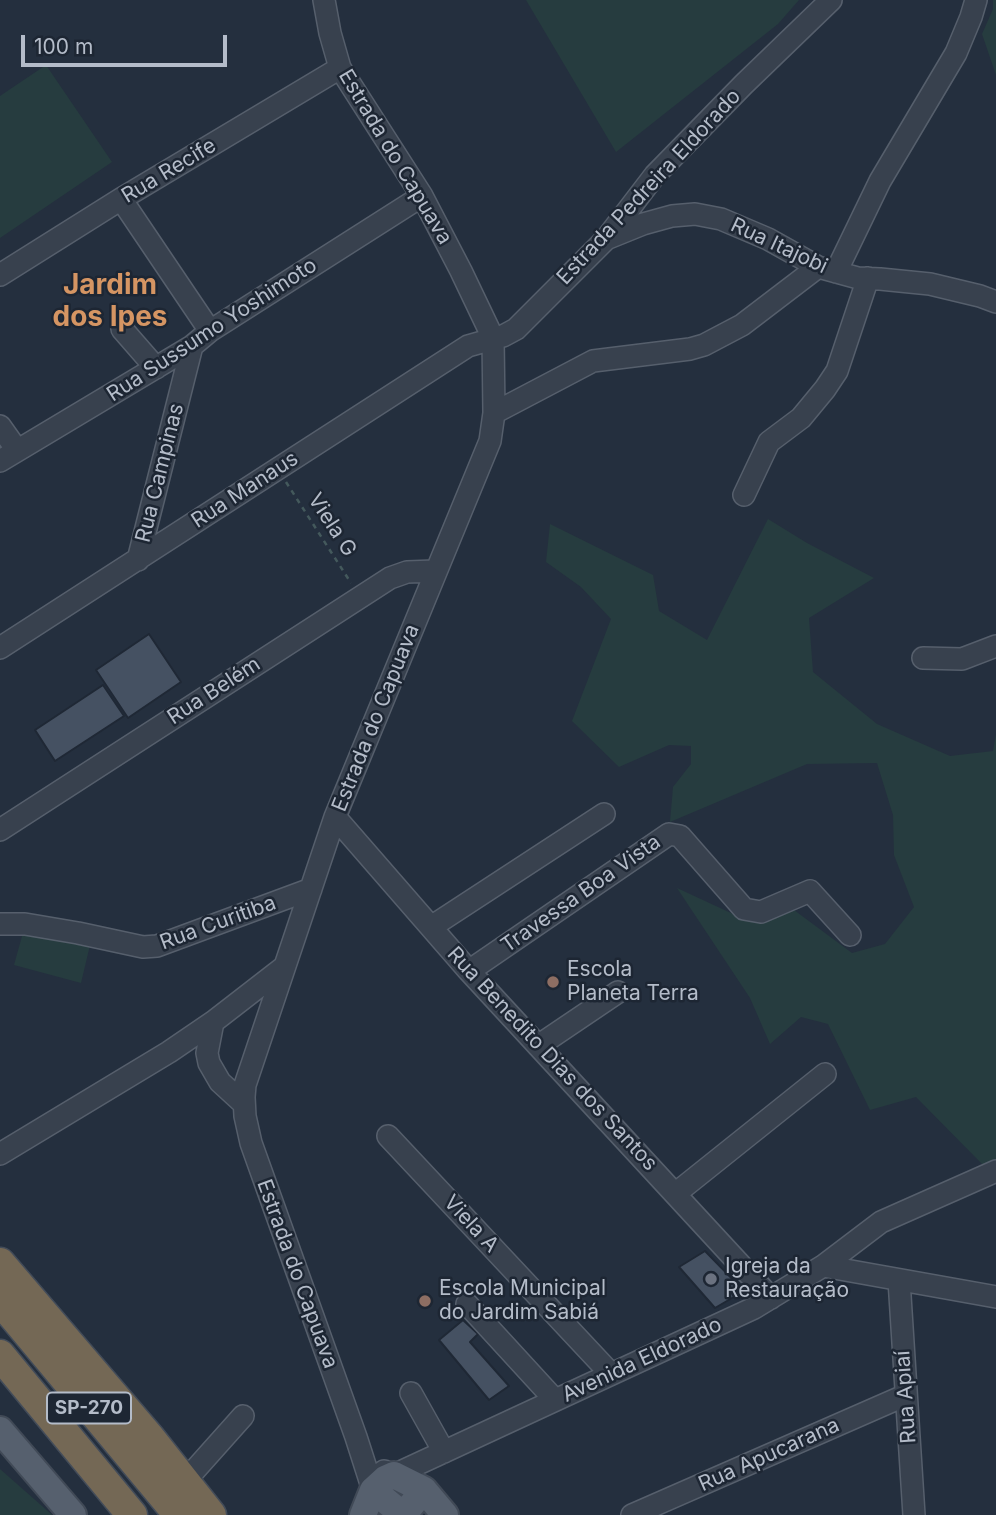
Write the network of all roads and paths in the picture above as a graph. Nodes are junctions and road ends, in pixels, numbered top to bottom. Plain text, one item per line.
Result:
1 (324, 0) edge
2 (831, 0) edge
3 (976, 0) edge
4 (340, 68) junction
5 (422, 196) junction
6 (121, 199) junction
7 (606, 239) junction
8 (827, 269) junction
9 (0, 275) edge
10 (868, 278) junction
11 (996, 302) edge
12 (122, 329) dead end
13 (210, 331) junction
14 (493, 338) junction
15 (192, 345) junction
16 (156, 368) junction
17 (494, 413) junction
18 (0, 426) edge
19 (9, 456) edge
20 (277, 469) junction
21 (744, 495) dead end
22 (138, 560) junction
23 (435, 571) junction
24 (360, 597) junction
25 (996, 646) edge
26 (0, 648) edge
27 (923, 657) dead end
28 (604, 814) dead end
29 (335, 817) junction
30 (0, 830) edge
31 (311, 889) junction
32 (0, 924) edge
33 (431, 927) junction
34 (850, 935) dead end
35 (284, 967) junction
36 (469, 971) junction
37 (618, 992) dead end
38 (213, 1022) junction
39 (538, 1046) junction
40 (825, 1074) dead end
41 (244, 1104) junction
42 (388, 1136) dead end
43 (0, 1154) edge
44 (993, 1174) edge
45 (675, 1194) junction
46 (0, 1263) edge
47 (823, 1266) junction
48 (899, 1280) junction
49 (996, 1297) edge
50 (771, 1298) junction
51 (0, 1300) edge
52 (467, 1304) dead end
53 (0, 1355) edge
54 (0, 1365) edge
55 (611, 1374) junction
56 (411, 1393) dead end
57 (905, 1395) junction
58 (555, 1400) junction
59 (48, 1413) junction
60 (243, 1416) dead end
61 (0, 1430) edge
62 (441, 1453) junction
63 (185, 1481) junction
64 (424, 1490) junction
65 (374, 1497) edge
66 (73, 1515) edge
67 (132, 1515) edge
68 (179, 1515) edge
69 (211, 1515) edge
70 (403, 1515) edge
71 (445, 1515) edge
72 (632, 1515) edge
73 (914, 1515) edge

1 - 4 street, Estrada do Capuava
2 - 7 street, Estrada Pedreira Eldorado
3 - 8 street
4 - 5 street, Estrada do Capuava
4 - 6 street, Rua Recife
5 - 13 street, Rua Sussumo Yoshimoto
5 - 14 street, Estrada do Capuava
6 - 9 street, Rua Recife
6 - 13 street
7 - 8 street, Rua Itajobi
7 - 14 street, Estrada Pedreira Eldorado
8 - 10 street, Rua Itajobi
8 - 17 street
10 - 11 street, Rua Itajobi
10 - 21 street
12 - 16 street
13 - 15 street, Rua Sussumo Yoshimoto
14 - 17 street, Estrada do Capuava
14 - 20 street, Rua Manaus
15 - 16 street, Rua Sussumo Yoshimoto
15 - 22 street, Rua Campinas
16 - 19 street, Rua Sussumo Yoshimoto
17 - 23 street, Estrada do Capuava
18 - 19 street
20 - 22 street, Rua Manaus
20 - 24 path, Viela G
22 - 26 street, Rua Manaus
23 - 24 street, Rua Belém
23 - 29 street, Estrada do Capuava
24 - 30 street, Rua Belém
25 - 27 street
28 - 33 street
29 - 31 street, Estrada do Capuava
29 - 33 street, Rua Benedito Dias dos Santos
31 - 32 street, Rua Curitiba
31 - 35 street, Estrada do Capuava
33 - 36 street, Rua Benedito Dias dos Santos
34 - 36 street, Travessa Boa Vista
35 - 38 street
35 - 41 street, Estrada do Capuava
36 - 39 street, Rua Benedito Dias dos Santos
37 - 39 street
38 - 41 street
38 - 43 street
39 - 45 street, Rua Benedito Dias dos Santos
40 - 45 street
41 - 65 street, Estrada do Capuava
42 - 55 street, Viela A
44 - 47 street, Avenida Eldorado
45 - 50 street, Rua Benedito Dias dos Santos
46 - 63 highway
47 - 48 street
47 - 50 street, Avenida Eldorado
48 - 49 street
48 - 57 street, Rua Apiaí
50 - 55 street, Avenida Eldorado
51 - 68 highway, SP-270
52 - 58 street
53 - 59 highway, SP-270
54 - 59 main road
55 - 58 street, Avenida Eldorado
56 - 62 street
57 - 72 street, Rua Apucarana
57 - 73 street, Rua Apiaí
58 - 62 street, Avenida Eldorado
59 - 67 highway, SP-270
60 - 63 street
61 - 66 main road
62 - 64 street
62 - 65 street, Avenida Eldorado
63 - 69 highway
64 - 65 main road
64 - 70 main road
64 - 71 main road
65 - 70 main road

